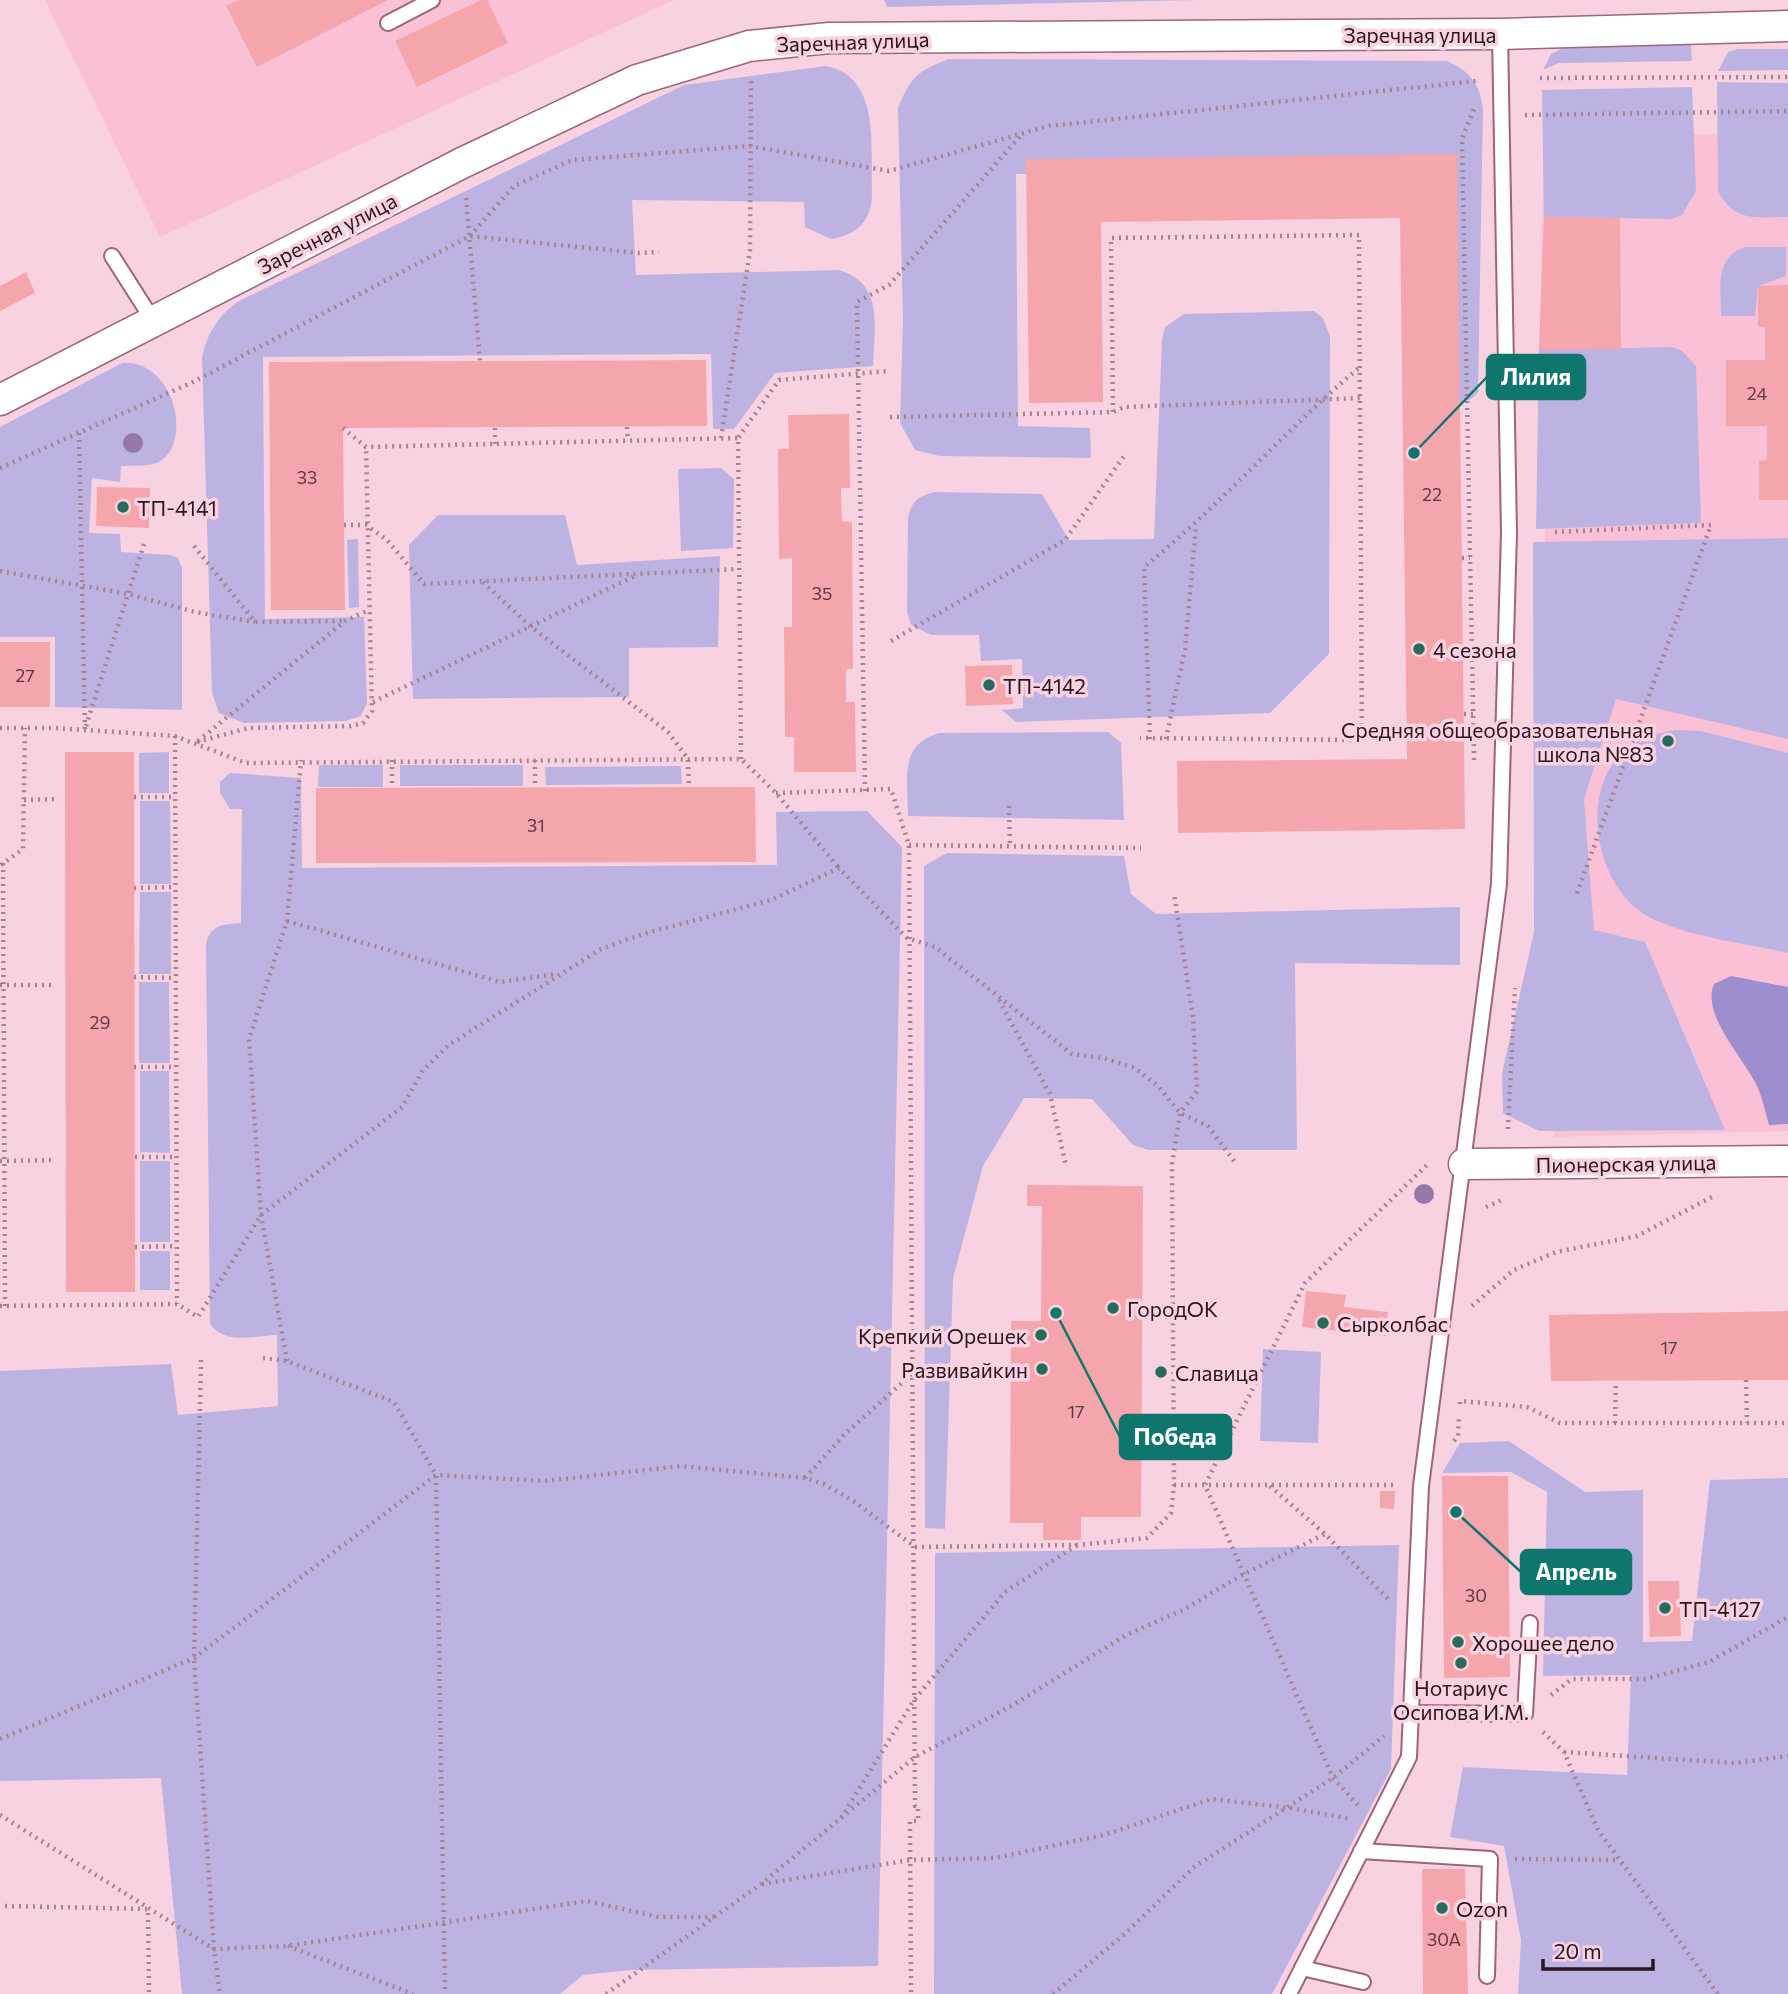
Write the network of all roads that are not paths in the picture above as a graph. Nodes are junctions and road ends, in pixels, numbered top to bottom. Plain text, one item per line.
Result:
1 (432, 0) edge
2 (388, 23) dead end
3 (1788, 26) edge
4 (1500, 34) junction
5 (112, 256) dead end
6 (154, 322) junction
7 (0, 400) edge
8 (1788, 1161) edge
9 (1464, 1164) junction
10 (1530, 1623) dead end
11 (1412, 1713) junction
12 (1361, 1851) junction
13 (1302, 1968) junction
14 (1487, 1976) dead end
15 (1363, 1982) dead end
16 (1289, 1994) edge

1 - 2 lane
3 - 4 street, Заречная улица
4 - 6 street, Заречная улица
4 - 9 lane
5 - 6 lane
6 - 7 street, Заречная улица
8 - 9 street, Пионерская улица
9 - 11 lane
10 - 11 lane
11 - 12 lane
12 - 13 lane
12 - 14 lane
13 - 15 lane
13 - 16 lane

